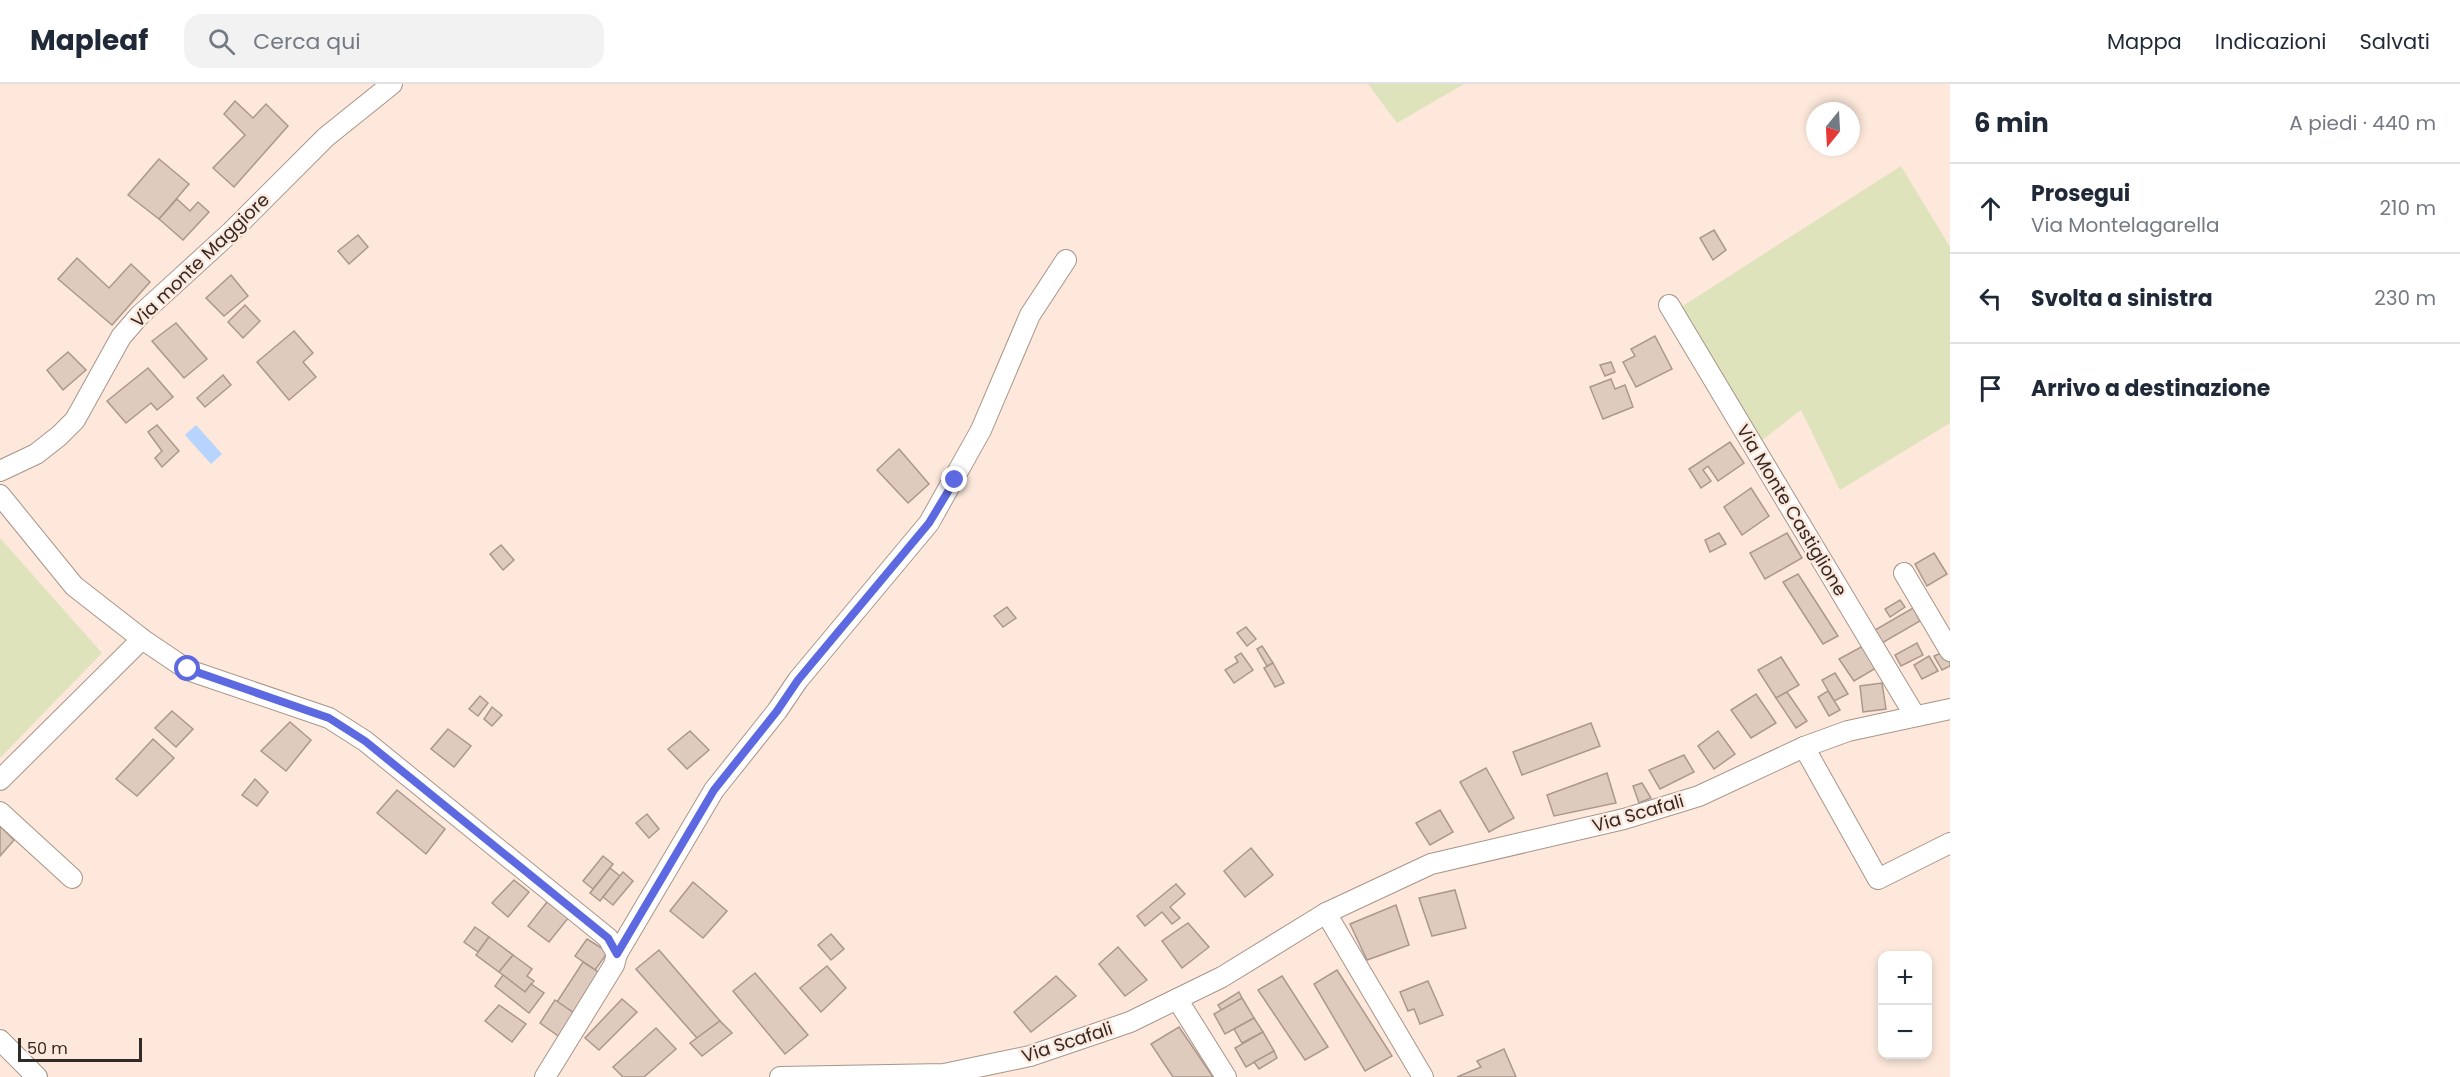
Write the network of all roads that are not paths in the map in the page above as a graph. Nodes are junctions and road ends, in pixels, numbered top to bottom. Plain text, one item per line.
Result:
1 (392, 84) edge
2 (1066, 260) dead end
3 (1669, 305) dead end
4 (0, 471) edge
5 (0, 495) edge
6 (1904, 573) dead end
7 (142, 639) junction
8 (1950, 651) edge
9 (1950, 709) edge
10 (1914, 716) junction
11 (1804, 747) junction
12 (0, 780) edge
13 (0, 812) edge
14 (1950, 843) edge
15 (72, 878) dead end
16 (1326, 913) junction
17 (617, 954) junction
18 (1178, 999) junction
19 (0, 1040) edge
20 (37, 1077) edge
21 (545, 1077) edge
22 (780, 1077) edge
23 (1226, 1077) edge
24 (1423, 1077) edge

1 - 4 street, Via monte Maggiore
2 - 17 street
3 - 10 street, Via Monte Castiglione
5 - 7 street
6 - 8 street
7 - 12 street
7 - 17 street
9 - 10 street, Via Scafali
10 - 11 street, Via Scafali
11 - 14 street
11 - 16 street, Via Scafali
13 - 15 street
16 - 18 street, Via Scafali
16 - 24 street
17 - 21 street
18 - 22 street, Via Scafali
18 - 23 street
19 - 20 street

